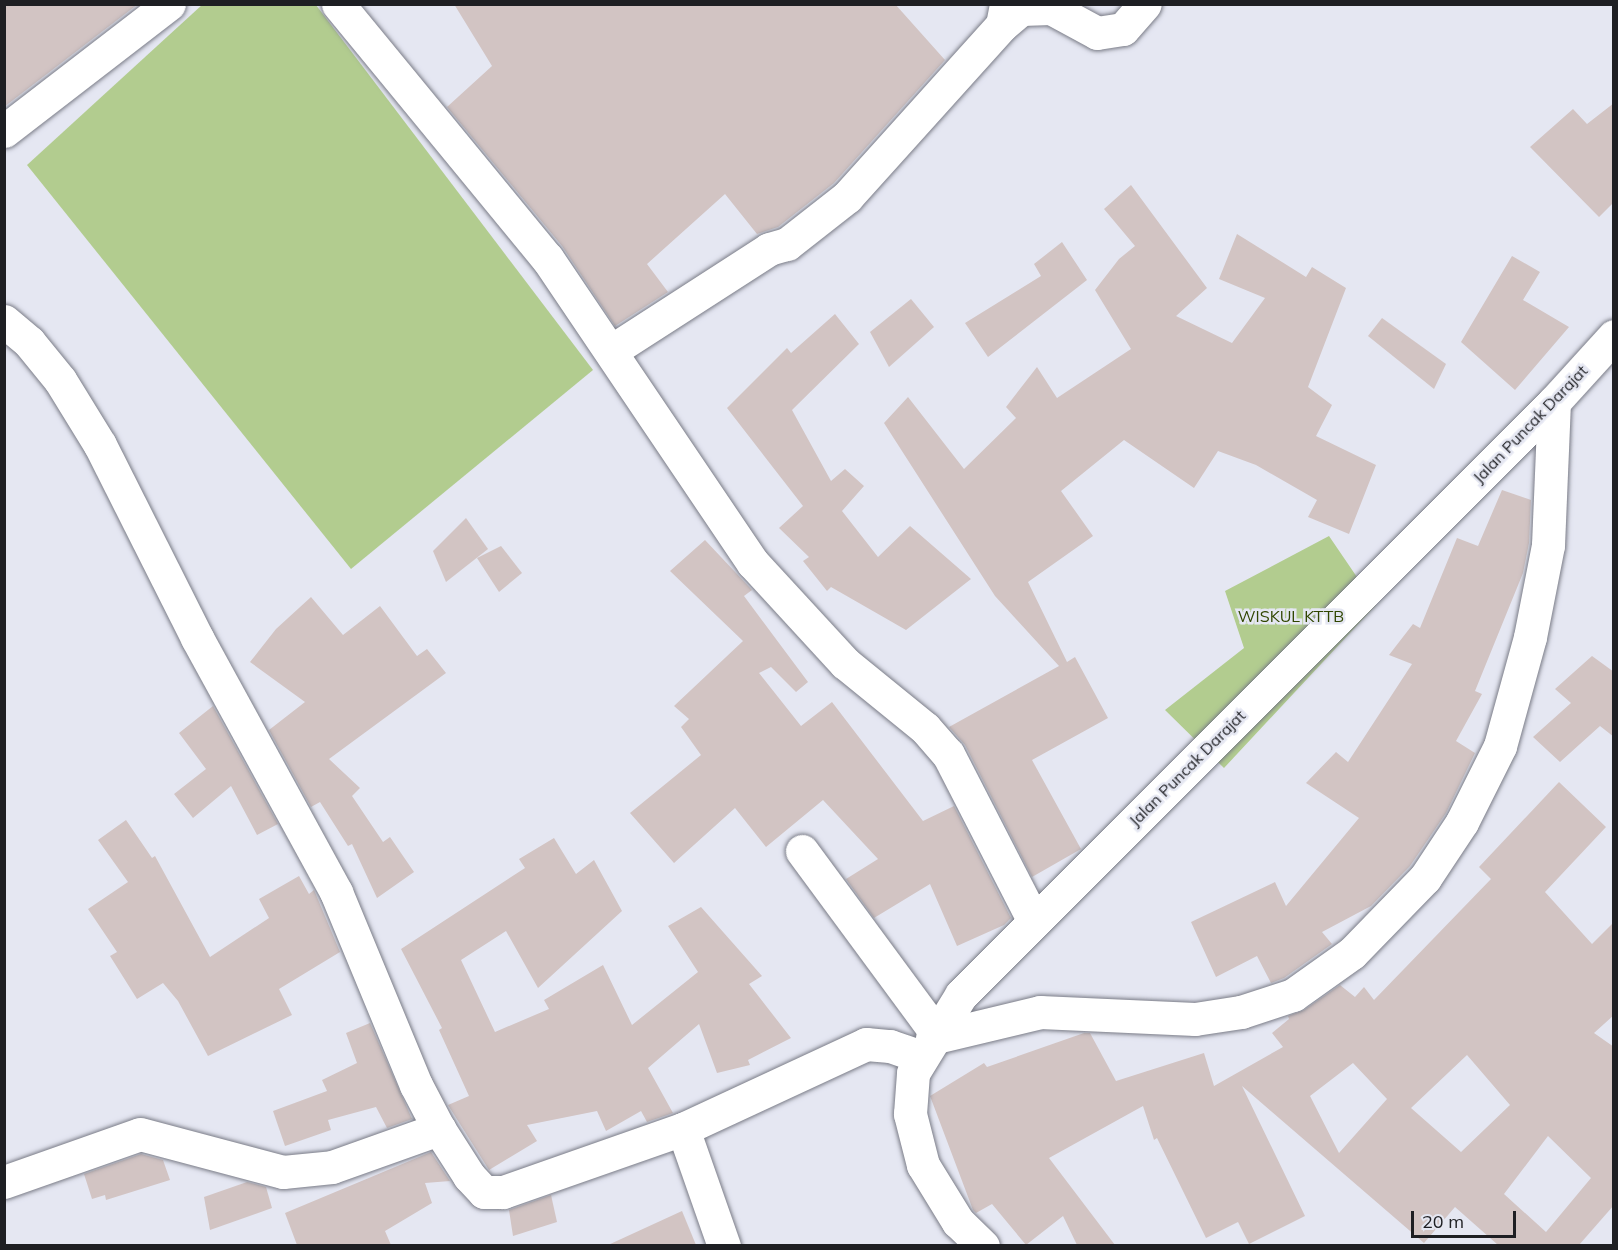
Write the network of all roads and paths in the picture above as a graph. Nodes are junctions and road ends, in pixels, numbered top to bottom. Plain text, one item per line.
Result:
1 (169, 4) edge
2 (338, 4) edge
3 (1145, 4) edge
4 (1004, 15) edge
5 (4, 131) edge
6 (4, 321) edge
7 (1614, 336) edge
8 (611, 351) junction
9 (1554, 402) junction
10 (802, 851) dead end
11 (1034, 921) junction
12 (930, 1043) junction
13 (439, 1129) junction
14 (683, 1129) junction
15 (4, 1182) edge
16 (724, 1245) edge
17 (983, 1245) edge

1 - 5 street
2 - 8 street
3 - 4 street
4 - 8 street
6 - 13 street
7 - 9 street, Jalan Puncak Darajat
8 - 11 street
9 - 11 street, Jalan Puncak Darajat
9 - 12 street
10 - 12 street
11 - 12 street, Jalan Puncak Darajat
12 - 14 street
12 - 17 street, Jalan Puncak Darajat
13 - 14 street
13 - 15 street
14 - 16 street

